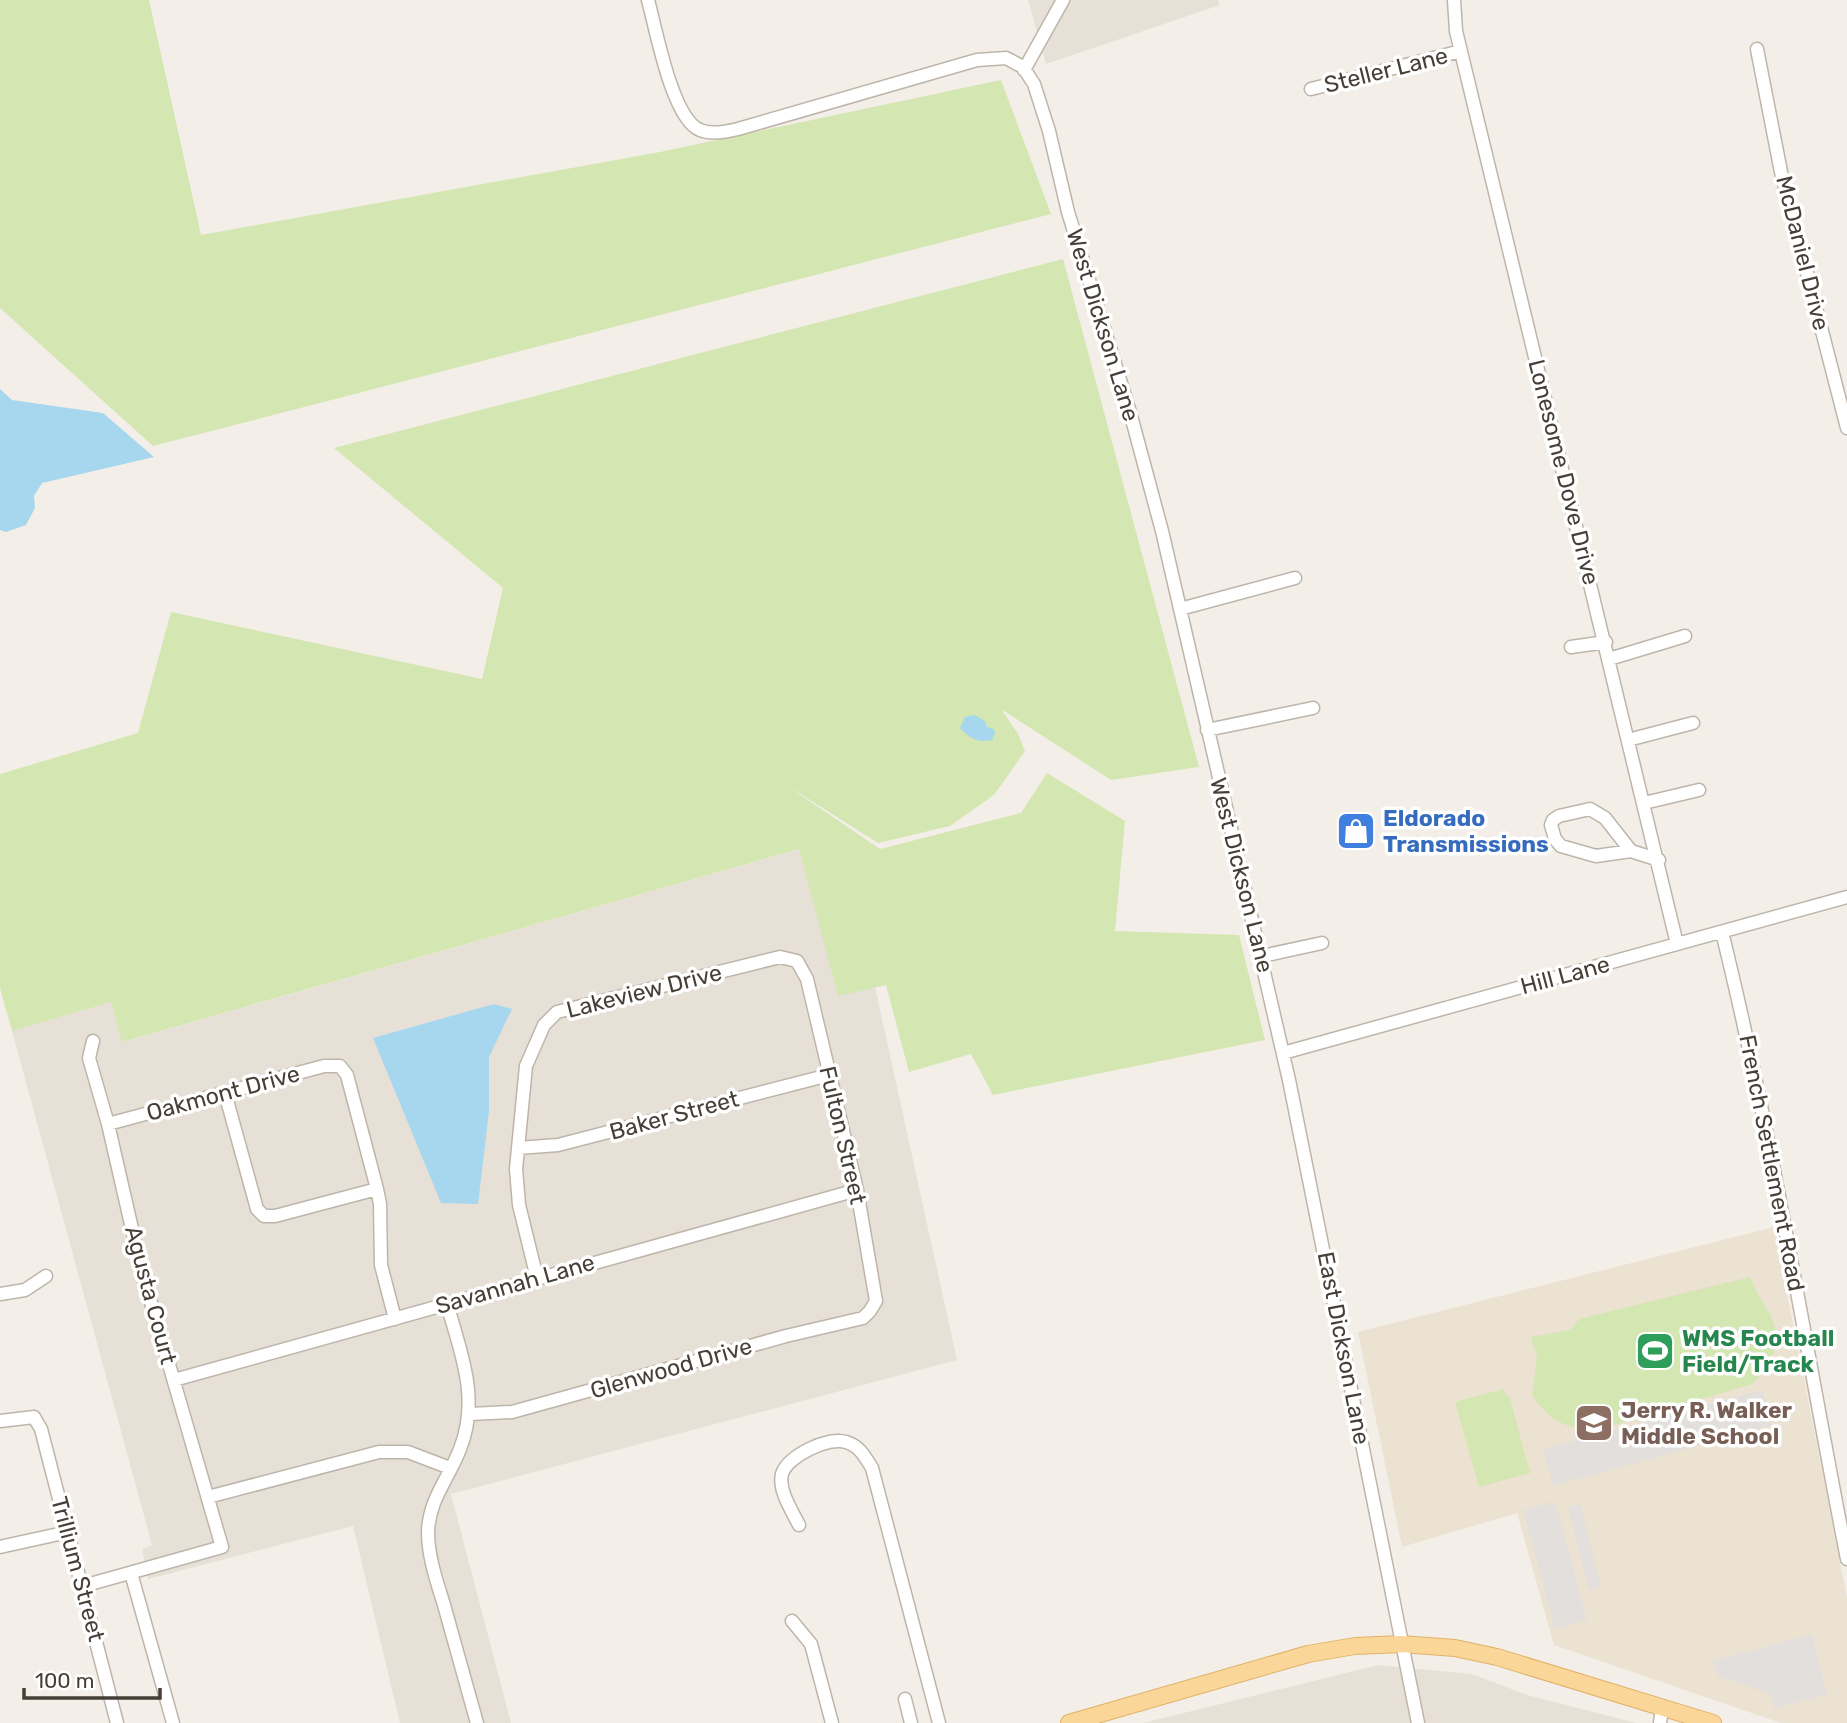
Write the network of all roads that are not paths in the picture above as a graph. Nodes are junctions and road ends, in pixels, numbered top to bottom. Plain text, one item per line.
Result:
1 (648, 0) edge
2 (1063, 0) edge
3 (1454, 0) edge
4 (1757, 49) dead end
5 (1461, 51) junction
6 (1024, 70) junction
7 (1311, 89) dead end
8 (1847, 428) edge
9 (1294, 578) dead end
10 (1180, 608) junction
11 (1685, 636) dead end
12 (1605, 642) junction
13 (1571, 647) dead end
14 (1609, 659) junction
15 (1313, 708) dead end
16 (1693, 723) dead end
17 (1207, 730) junction
18 (1629, 740) junction
19 (1699, 790) dead end
20 (1644, 803) junction
21 (1631, 851) junction
22 (1659, 860) junction
23 (1847, 897) edge
24 (1722, 932) junction
25 (1322, 943) dead end
26 (1677, 944) junction
27 (1262, 956) junction
28 (797, 961) joint
29 (93, 1041) dead end
30 (1283, 1054) junction
31 (829, 1075) junction
32 (225, 1093) junction
33 (108, 1124) junction
34 (518, 1148) junction
35 (377, 1189) junction
36 (857, 1190) junction
37 (46, 1276) dead end
38 (537, 1278) junction
39 (0, 1294) edge
40 (447, 1304) junction
41 (870, 1311) joint
42 (395, 1319) junction
43 (174, 1380) junction
44 (470, 1414) junction
45 (0, 1421) edge
46 (450, 1468) junction
47 (208, 1497) junction
48 (799, 1525) dead end
49 (68, 1532) junction
50 (0, 1547) edge
51 (1847, 1559) edge
52 (131, 1573) junction
53 (83, 1586) junction
54 (792, 1621) dead end
55 (1401, 1644) junction
56 (905, 1699) dead end
57 (1661, 1716) edge
58 (117, 1723) edge
59 (173, 1723) edge
60 (477, 1723) edge
61 (832, 1723) edge
62 (911, 1723) edge
63 (939, 1723) edge
64 (1069, 1723) edge
65 (1418, 1723) edge
66 (1713, 1723) edge

1 - 6 street
2 - 6 street
3 - 5 street, Lonesome Dove Drive
4 - 8 street, McDaniel Drive
5 - 7 street, Steller Lane
5 - 12 street, Lonesome Dove Drive
6 - 10 street, West Dickson Lane
9 - 10 street
10 - 17 street, West Dickson Lane
11 - 14 street
12 - 13 street
12 - 14 street, Lonesome Dove Drive
14 - 18 street, Lonesome Dove Drive
15 - 17 street
16 - 18 street
17 - 27 street, West Dickson Lane
18 - 20 street, Lonesome Dove Drive
19 - 20 street
20 - 22 street, Lonesome Dove Drive
21 - 21 street
21 - 22 street
22 - 26 street, Lonesome Dove Drive
23 - 24 street, Hill Lane
24 - 26 street, Hill Lane
24 - 51 street, French Settlement Road
25 - 27 street
26 - 30 street, Hill Lane
27 - 30 street, West Dickson Lane
28 - 31 street, Fulton Street
28 - 34 street, Lakeview Drive
29 - 33 street, Agusta Court
30 - 55 street, East Dickson Lane
31 - 34 street, Baker Street
31 - 36 street, Fulton Street
32 - 33 street, Oakmont Drive
32 - 35 street
32 - 35 street, Oakmont Drive
33 - 43 street, Agusta Court
34 - 38 street, Lakeview Drive
35 - 42 street
36 - 38 street, Savannah Lane
36 - 41 street, Fulton Street
37 - 39 street
38 - 40 street, Savannah Lane
40 - 42 street, Savannah Lane
40 - 44 street
41 - 44 street, Glenwood Drive
42 - 43 street, Savannah Lane
43 - 47 street, Agusta Court
44 - 46 street
45 - 49 street, Trillium Street
46 - 47 street
46 - 60 street
47 - 52 street, Agusta Court
48 - 63 street
49 - 50 street
49 - 53 street, Trillium Street
52 - 53 street
52 - 59 street
53 - 58 street, Trillium Street
54 - 61 street
55 - 57 main road
55 - 64 main road
55 - 65 street, East Dickson Lane
56 - 62 street
57 - 66 main road

